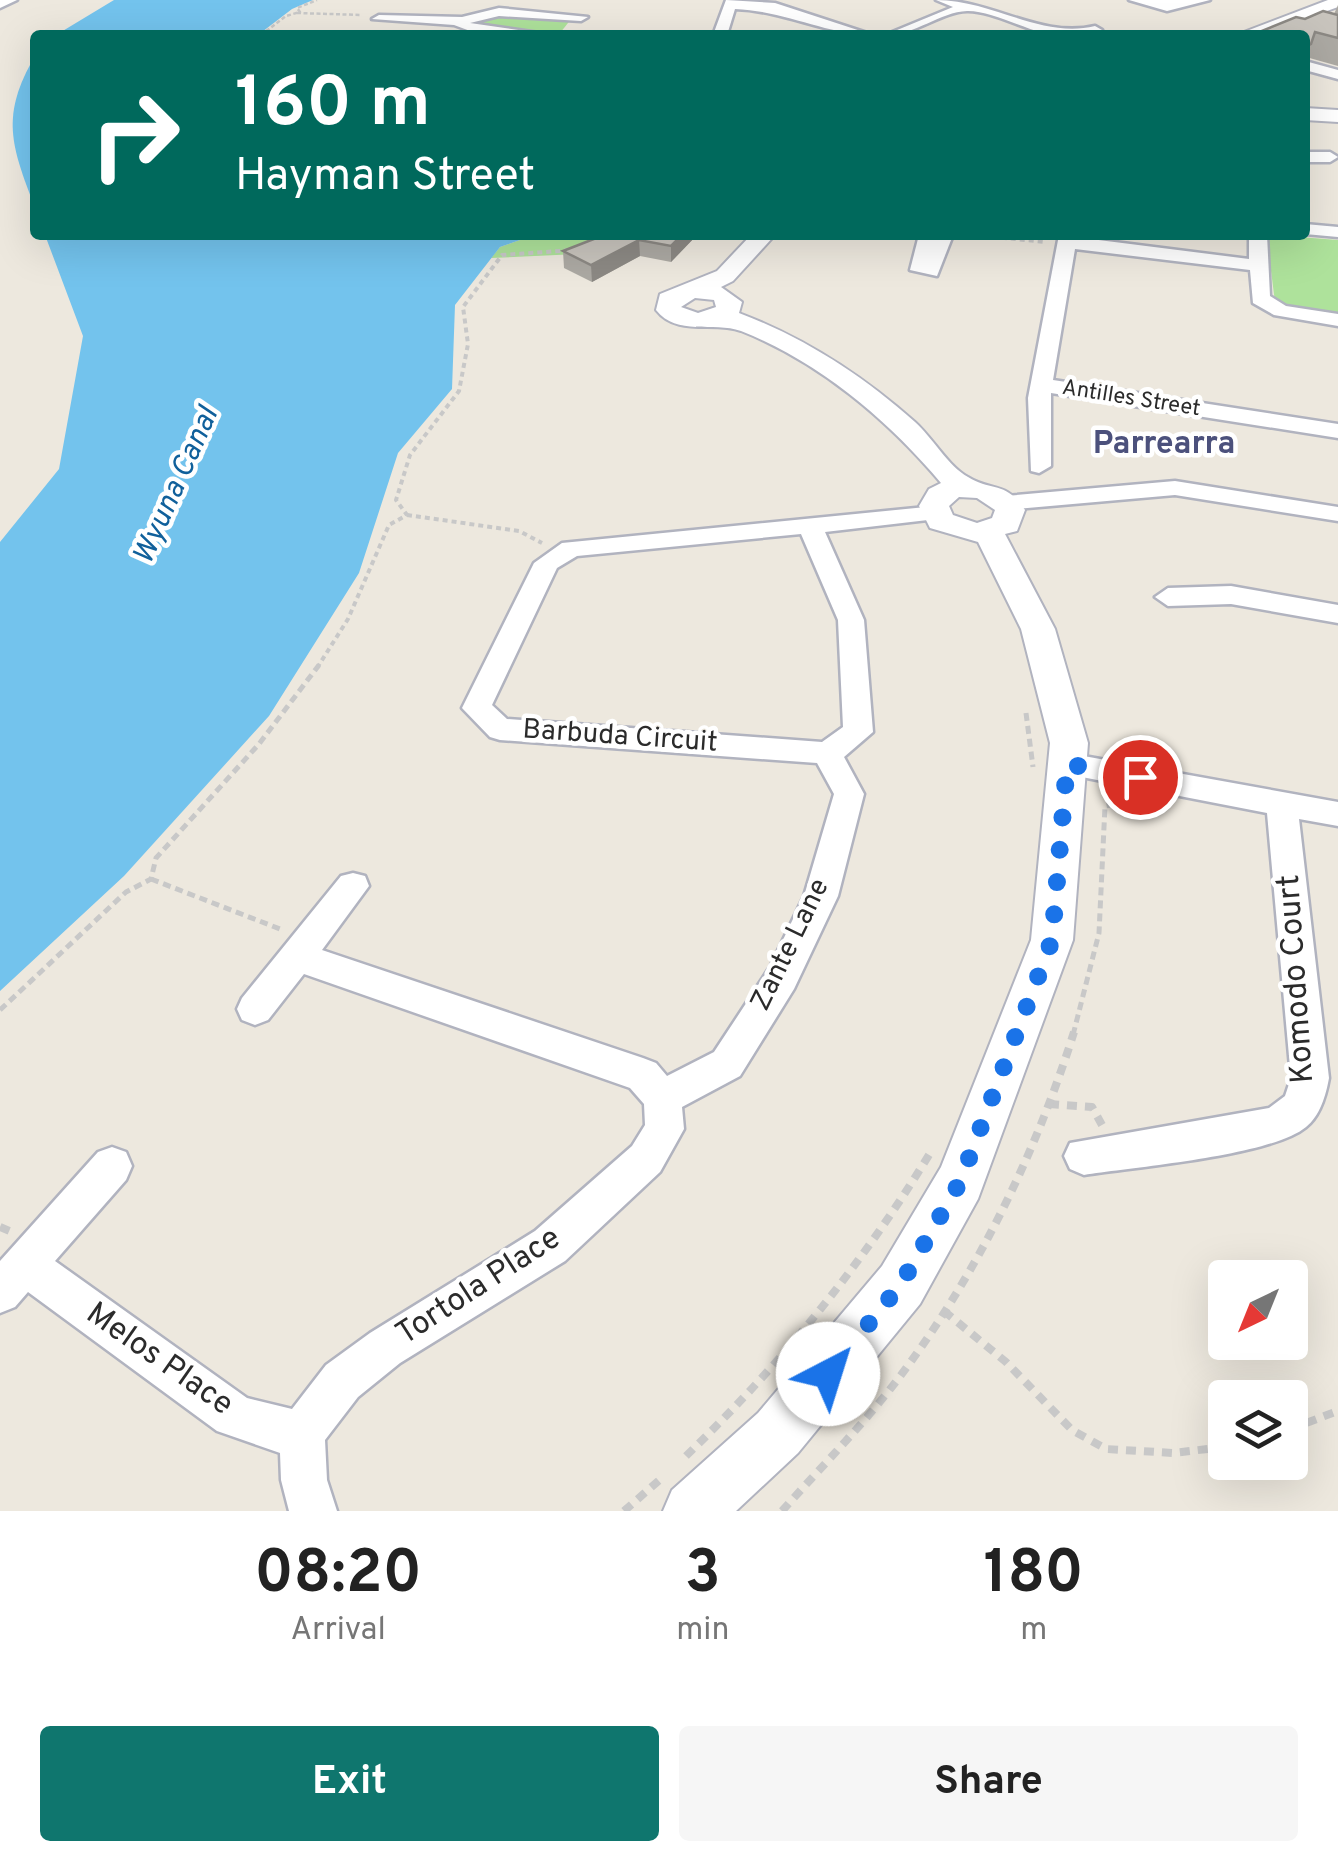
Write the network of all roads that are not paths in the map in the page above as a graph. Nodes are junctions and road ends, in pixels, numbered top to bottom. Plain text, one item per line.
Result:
1 (11, 0) edge
2 (592, 0) edge
3 (942, 0) edge
4 (1136, 0) edge
5 (1204, 0) edge
6 (1338, 2) edge
7 (732, 3) edge
8 (0, 4) edge
9 (966, 7) junction
10 (581, 17) junction
11 (379, 19) road end
12 (462, 21) junction
13 (479, 30) edge
14 (573, 30) edge
15 (722, 30) edge
16 (849, 30) edge
17 (905, 30) edge
18 (1045, 30) edge
19 (1258, 30) edge
20 (1313, 67) edge
21 (1338, 74) edge
22 (1310, 115) edge
23 (1337, 119) edge
24 (1310, 156) edge
25 (1335, 158) edge
26 (1310, 229) edge
27 (1338, 232) edge
28 (759, 240) edge
29 (775, 240) edge
30 (927, 240) edge
31 (942, 240) edge
32 (1068, 240) edge
33 (1075, 240) edge
34 (1258, 240) edge
35 (1261, 266) junction
36 (725, 307) junction
37 (1338, 320) edge
38 (1044, 385) junction
39 (1338, 431) edge
40 (1039, 466) dead end
41 (960, 487) junction
42 (936, 514) junction
43 (1338, 514) edge
44 (997, 517) junction
45 (810, 524) junction
46 (1168, 597) dead end
47 (1338, 614) edge
48 (828, 753) junction
49 (1050, 771) junction
50 (1282, 804) junction
51 (1338, 814) edge
52 (354, 886) dead end
53 (305, 951) junction
54 (255, 1009) dead end
55 (662, 1098) junction
56 (1100, 1153) road end
57 (112, 1166) dead end
58 (13, 1279) edge
59 (302, 1434) junction
60 (313, 1511) edge
61 (693, 1511) edge

1 - 8 street
2 - 10 street
3 - 9 street
4 - 5 street
6 - 19 street
7 - 15 street
7 - 16 street
9 - 17 street
9 - 18 street
10 - 12 street
10 - 14 street
11 - 12 street
12 - 13 street
20 - 21 street
22 - 23 street
24 - 25 street
26 - 27 street
28 - 36 street
29 - 36 street
30 - 31 street
32 - 38 street
33 - 35 street
34 - 35 street
35 - 37 street
36 - 41 street
38 - 39 street, Antilles Street
38 - 40 street
41 - 42 street
41 - 44 street
42 - 44 street
42 - 45 street
43 - 44 street
44 - 49 street
45 - 48 street
45 - 48 street, Barbuda Circuit
46 - 47 street
48 - 55 street, Zante Lane
49 - 50 street
49 - 61 street
50 - 51 street
50 - 56 street, Komodo Court
52 - 53 street
53 - 54 street
53 - 55 street
55 - 59 street, Tortola Place
57 - 58 street
58 - 59 street, Melos Place
59 - 60 street

